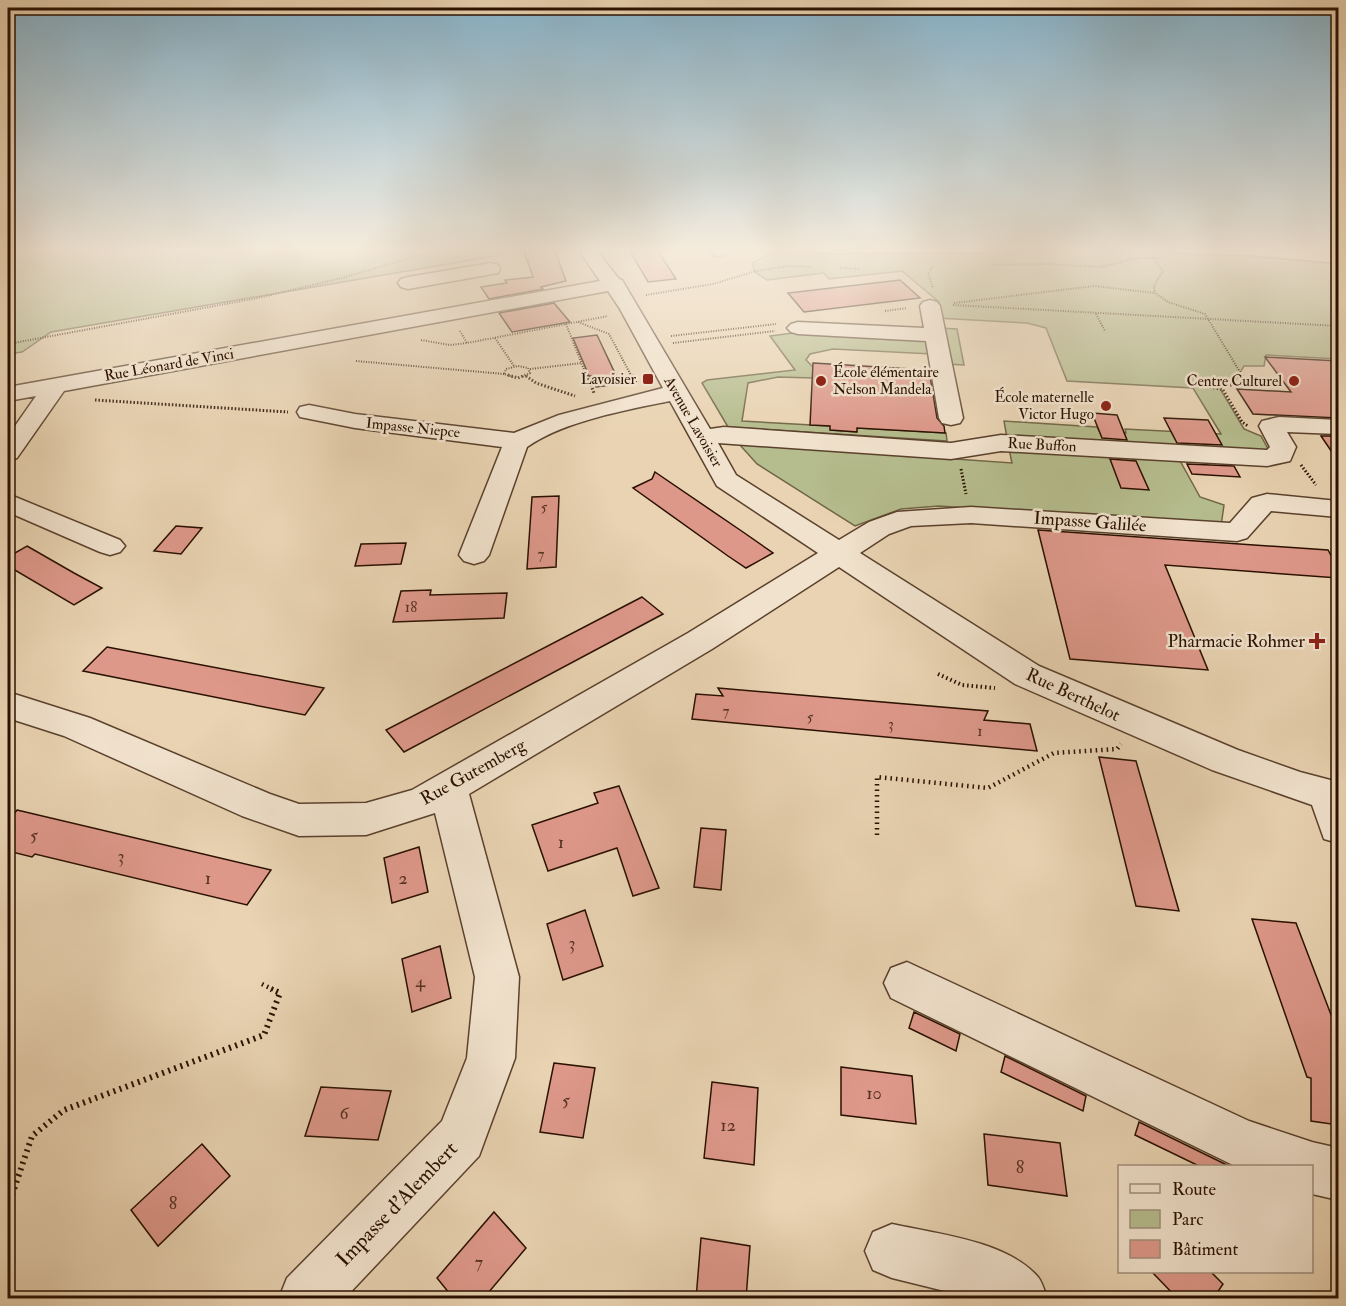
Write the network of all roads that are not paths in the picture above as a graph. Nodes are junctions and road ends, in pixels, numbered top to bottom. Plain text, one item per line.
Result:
1 (481, 309) edge
2 (631, 309) edge
3 (937, 309) edge
4 (470, 311) joint
5 (798, 328) road end
6 (936, 335) junction
7 (53, 391) junction
8 (676, 393) junction
9 (8, 394) edge
10 (309, 412) road end
11 (951, 418) dead end
12 (1338, 427) edge
13 (702, 438) junction
14 (518, 441) junction
15 (8, 453) edge
16 (8, 502) edge
17 (1338, 509) edge
18 (110, 546) dead end
19 (474, 555) dead end
20 (839, 555) junction
21 (8, 705) edge
22 (448, 787) junction
23 (1335, 806) edge
24 (908, 983) dead end
25 (1303, 1165) edge
26 (1313, 1168) edge
27 (1338, 1174) edge
28 (892, 1251) dead end
29 (307, 1299) edge
30 (1019, 1299) edge

1 - 4 street, Rue Léonard de Vinci
2 - 8 street, Avenue Lavoisier
3 - 6 street
4 - 7 street, Rue Léonard de Vinci
5 - 6 street
6 - 11 street
7 - 9 street, Rue Léonard de Vinci
7 - 15 street
8 - 13 street, Avenue Lavoisier
8 - 14 street, Impasse Niepce
10 - 14 street, Impasse Niepce
12 - 13 street, Rue Buffon
13 - 20 street, Avenue Lavoisier
14 - 19 street
16 - 18 street
17 - 20 street, Impasse Galilée
20 - 22 street, Rue Gutemberg
20 - 23 street, Rue Berthelot
21 - 22 street, Rue Gutemberg
22 - 29 street, Impasse d'Alembert
24 - 25 street
26 - 27 street
28 - 30 street

